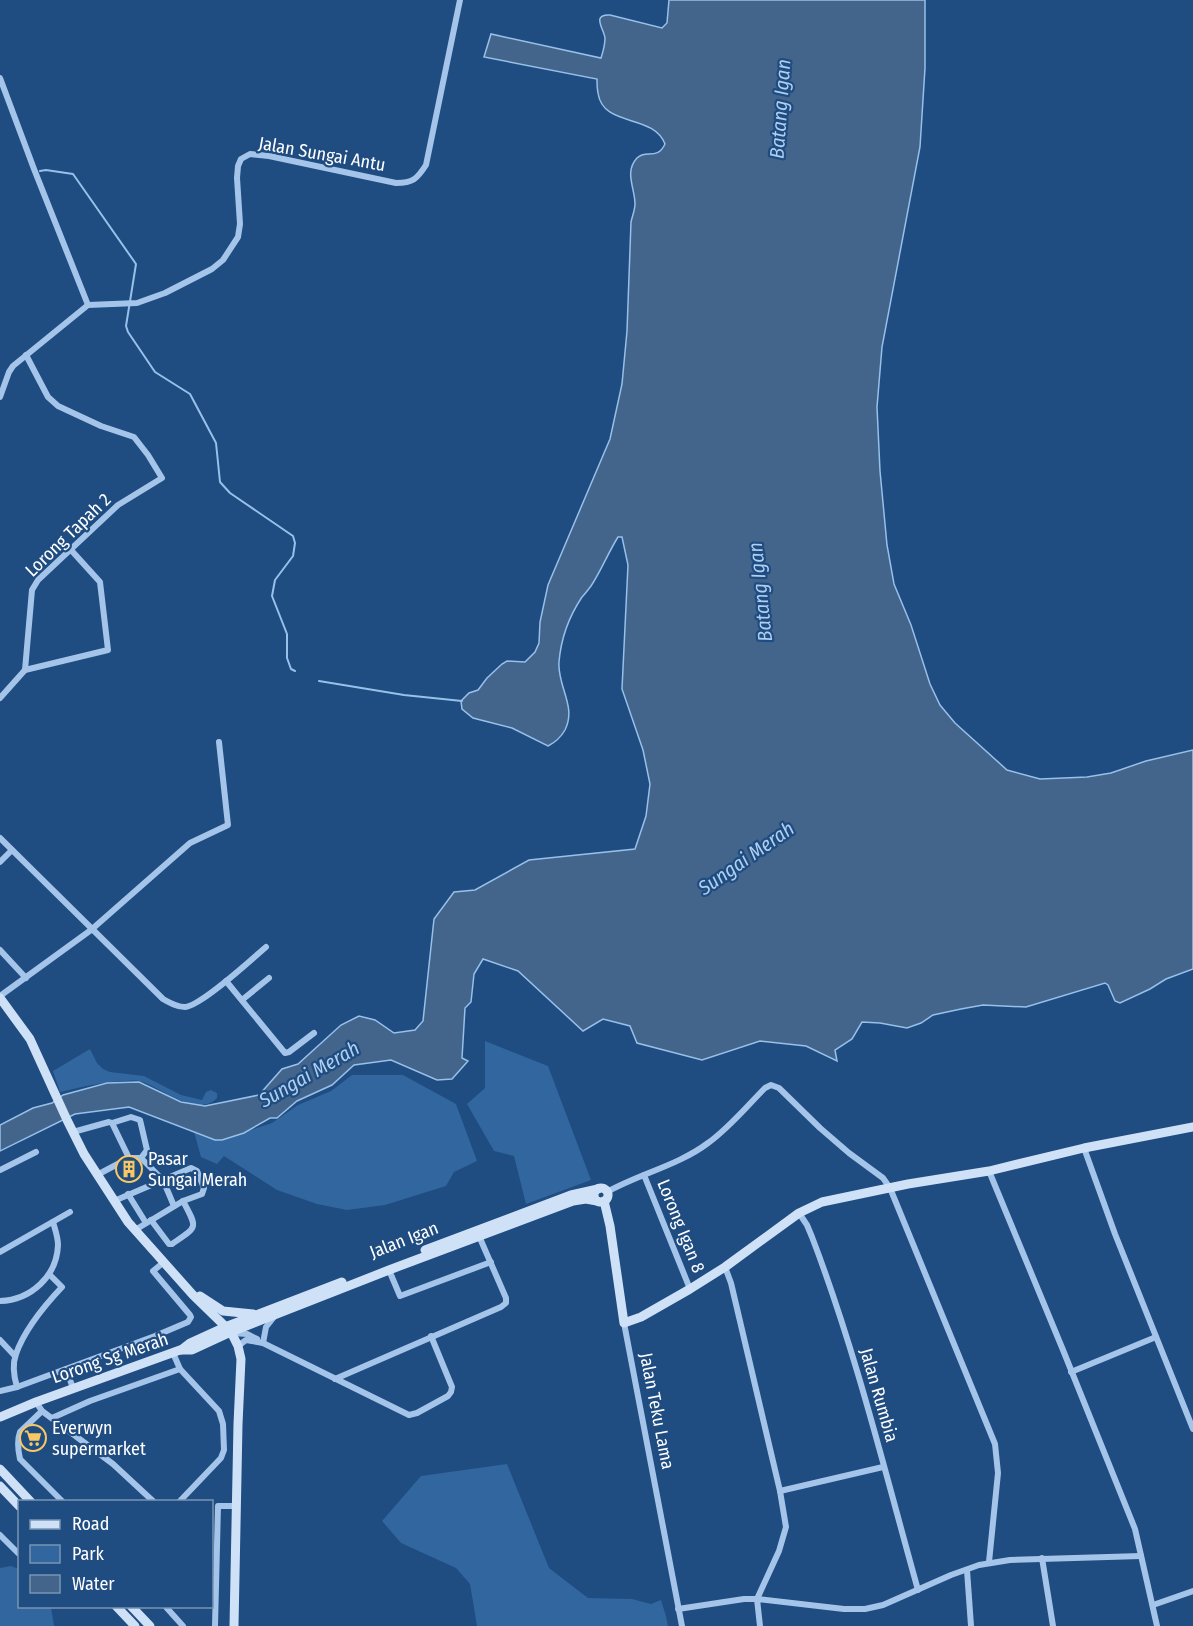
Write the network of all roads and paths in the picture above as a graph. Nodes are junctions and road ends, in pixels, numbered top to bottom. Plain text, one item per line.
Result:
1 (460, 0) edge
2 (0, 78) edge
3 (88, 305) junction
4 (26, 355) junction
5 (0, 397) edge
6 (71, 550) junction
7 (25, 670) junction
8 (0, 698) edge
9 (219, 742) dead end
10 (0, 838) edge
11 (12, 850) junction
12 (0, 862) edge
13 (91, 930) junction
14 (266, 947) dead end
15 (0, 950) edge
16 (26, 978) junction
17 (269, 978) dead end
18 (226, 981) junction
19 (0, 997) edge
20 (242, 1000) junction
21 (315, 1033) dead end
22 (111, 1123) junction
23 (1193, 1127) edge
24 (73, 1132) junction
25 (1084, 1148) junction
26 (36, 1152) dead end
27 (129, 1158) junction
28 (141, 1158) junction
29 (0, 1170) edge
30 (989, 1171) junction
31 (97, 1175) junction
32 (644, 1175) junction
33 (163, 1180) junction
34 (890, 1188) junction
35 (128, 1194) junction
36 (601, 1196) junction
37 (114, 1201) junction
38 (183, 1201) junction
39 (174, 1206) junction
40 (69, 1212) dead end
41 (799, 1213) junction
42 (53, 1222) junction
43 (149, 1222) junction
44 (135, 1230) junction
45 (479, 1236) junction
46 (0, 1252) edge
47 (164, 1262) junction
48 (490, 1262) junction
49 (724, 1267) junction
50 (389, 1270) junction
51 (50, 1275) junction
52 (188, 1288) junction
53 (690, 1289) junction
54 (0, 1301) edge
55 (207, 1310) junction
56 (278, 1313) junction
57 (258, 1314) junction
58 (624, 1323) junction
59 (228, 1330) junction
60 (431, 1336) junction
61 (203, 1337) junction
62 (1156, 1337) junction
63 (0, 1340) edge
64 (263, 1343) junction
65 (238, 1346) junction
66 (177, 1352) junction
67 (15, 1356) junction
68 (66, 1369) junction
69 (180, 1369) junction
70 (1071, 1372) junction
71 (335, 1379) junction
72 (17, 1388) junction
73 (73, 1389) junction
74 (0, 1391) edge
75 (36, 1402) junction
76 (42, 1411) junction
77 (0, 1417) edge
78 (52, 1418) junction
79 (223, 1424) junction
80 (238, 1424) junction
81 (1193, 1430) edge
82 (883, 1467) junction
83 (0, 1469) edge
84 (0, 1486) edge
85 (780, 1491) junction
86 (29, 1500) edge
87 (61, 1500) edge
88 (152, 1500) edge
89 (181, 1500) edge
90 (18, 1505) edge
91 (237, 1506) junction
92 (0, 1535) edge
93 (18, 1553) edge
94 (1141, 1556) junction
95 (1042, 1558) junction
96 (989, 1562) junction
97 (967, 1570) junction
98 (918, 1590) junction
99 (1193, 1591) edge
100 (756, 1599) junction
101 (1153, 1605) junction
102 (118, 1608) edge
103 (133, 1608) edge
104 (167, 1608) edge
105 (678, 1609) junction
106 (135, 1626) edge
107 (150, 1626) edge
108 (183, 1626) edge
109 (215, 1626) edge
110 (234, 1626) edge
111 (682, 1626) edge
112 (760, 1626) edge
113 (971, 1626) edge
114 (1053, 1626) edge
115 (1157, 1626) edge

1 - 3 street, Jalan Sungai Antu
2 - 3 street
3 - 4 street
4 - 5 street
4 - 6 street, Lorong Tapah 2
6 - 7 street, Lorong Tapah 2
6 - 7 street
7 - 8 street
9 - 13 street
10 - 11 street
11 - 12 street
11 - 13 street
13 - 16 street
13 - 18 street
14 - 18 street
15 - 16 street
16 - 19 street
17 - 20 street
18 - 20 street
19 - 24 street
20 - 21 street
22 - 24 street
22 - 27 street
22 - 28 street
23 - 25 street
24 - 31 street
25 - 30 street
25 - 62 street
26 - 29 street
27 - 28 street
27 - 31 street
28 - 33 street
30 - 34 street
30 - 70 street
31 - 37 street
32 - 34 street
32 - 36 street
32 - 53 street, Lorong Igan 8
33 - 35 street
33 - 38 street
33 - 39 street
34 - 41 street
34 - 96 street
35 - 37 street
35 - 43 street
36 - 45 street, Jalan Igan
36 - 57 street, Jalan Igan
36 - 58 street, Jalan Teku Lama
37 - 44 street
38 - 39 street
38 - 43 street
39 - 43 street
40 - 42 street
41 - 49 street
41 - 82 street, Jalan Rumbia
42 - 46 street
42 - 51 street
43 - 44 street
44 - 47 street
45 - 48 street
45 - 50 street, Jalan Igan
47 - 52 street
47 - 68 street
48 - 50 street
48 - 60 street
49 - 53 street
49 - 85 street
50 - 56 street, Jalan Igan
51 - 54 street
51 - 67 street
52 - 55 street
52 - 57 street
53 - 58 street
55 - 59 street
55 - 61 street
56 - 59 street, Jalan Igan
56 - 64 street
57 - 59 street, Jalan Igan
58 - 105 street, Jalan Teku Lama
59 - 61 street
59 - 64 street
59 - 65 street
59 - 66 street, Lorong Sg Merah
60 - 71 street
60 - 71 street
61 - 66 street
62 - 70 street
62 - 81 street
63 - 67 street
64 - 65 street
64 - 71 street
65 - 80 street
66 - 69 street
66 - 73 street, Lorong Sg Merah
67 - 72 street
68 - 72 street
68 - 73 street
69 - 78 street
69 - 79 street
70 - 94 street
72 - 74 street
73 - 75 street, Lorong Sg Merah
75 - 76 street
75 - 77 street, Lorong Sg Merah
76 - 78 street
76 - 87 street
78 - 88 street
79 - 80 street
79 - 89 street
80 - 91 street
82 - 85 street
82 - 98 street, Jalan Rumbia
83 - 86 street
84 - 90 street
85 - 100 street
91 - 109 street
91 - 110 street
92 - 93 street
94 - 95 street
94 - 101 street
95 - 96 street
95 - 114 street
96 - 97 street
97 - 98 street
97 - 113 street
98 - 100 street
99 - 101 street
100 - 105 street
100 - 112 street
101 - 115 street
102 - 106 street
103 - 107 street
104 - 108 street
105 - 111 street, Jalan Teku Lama

